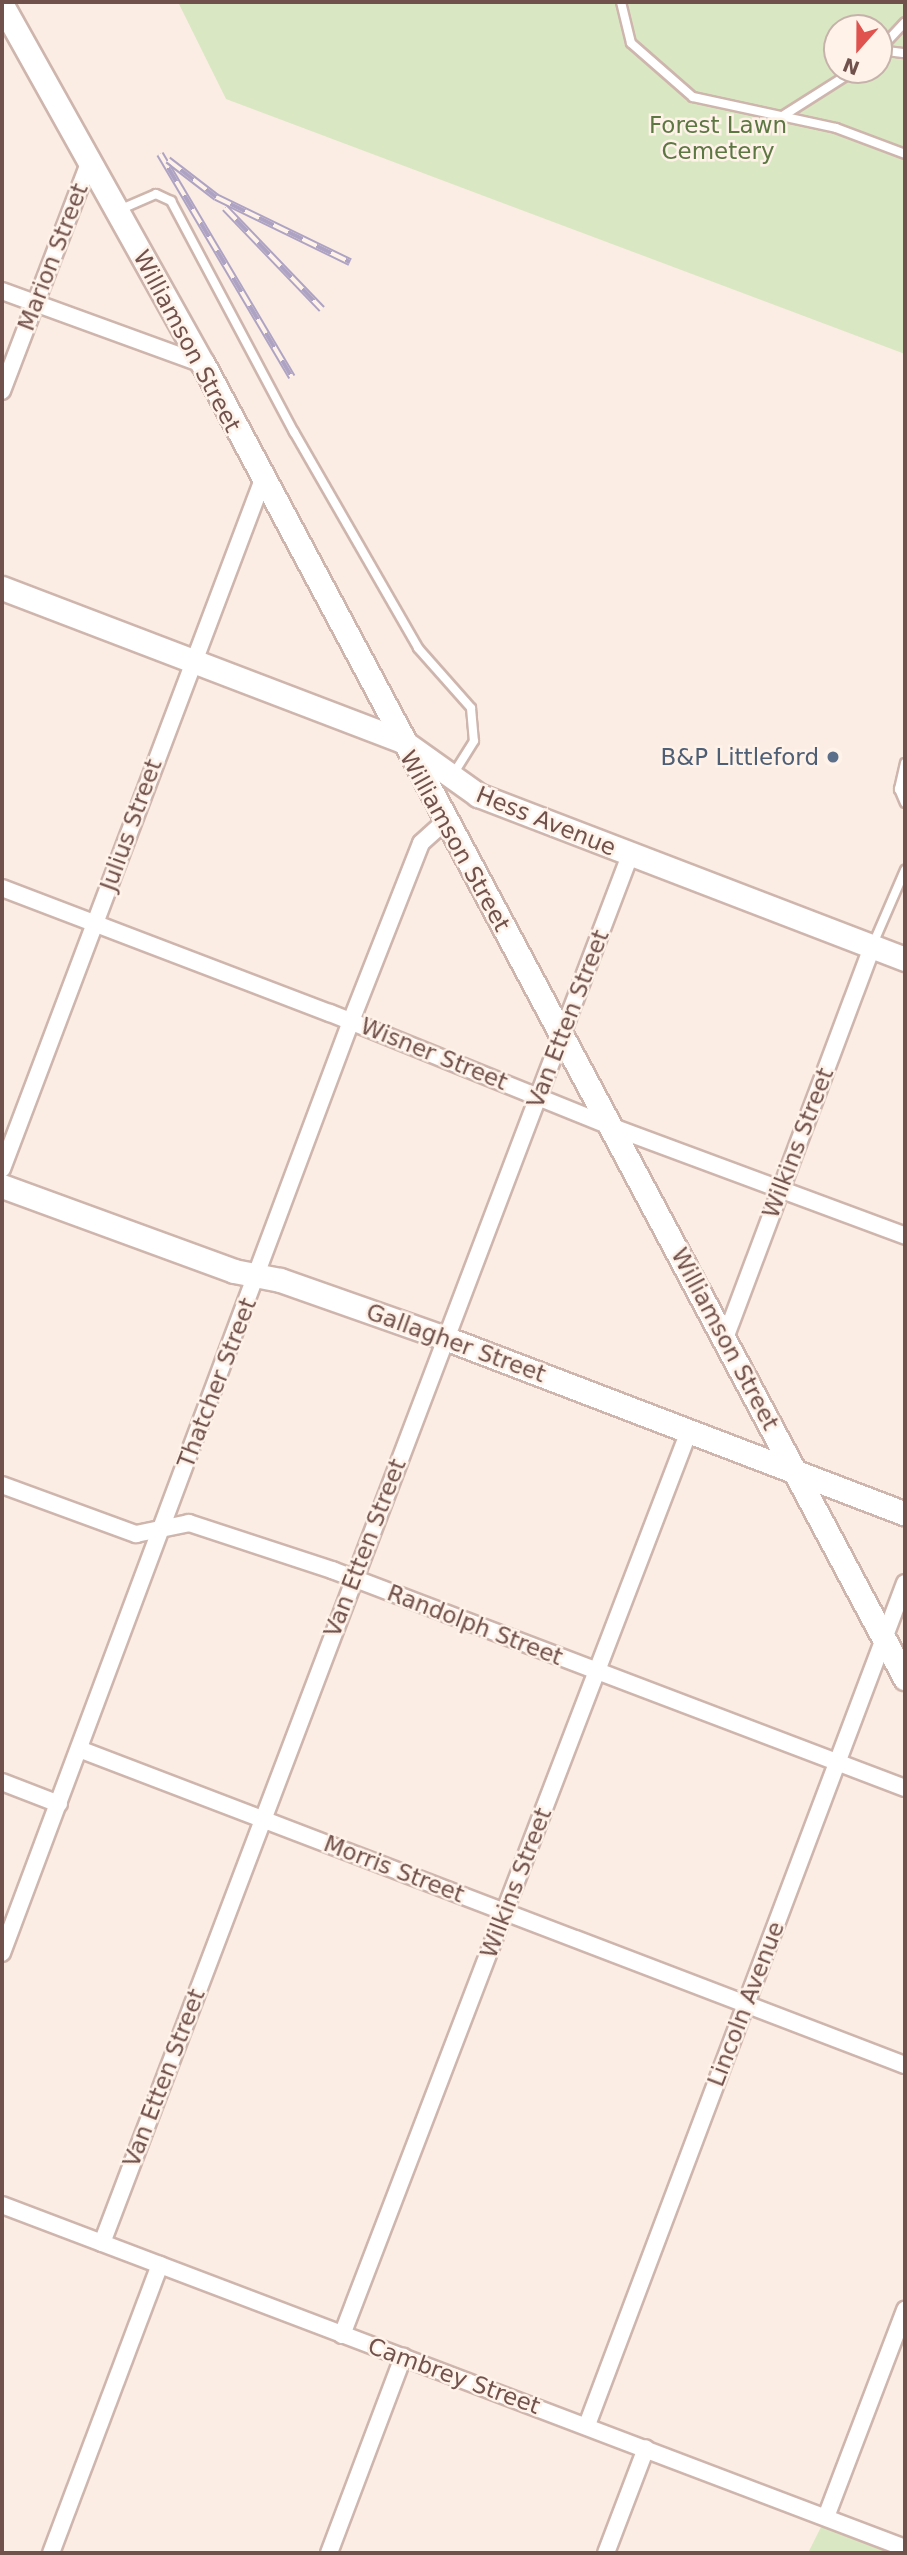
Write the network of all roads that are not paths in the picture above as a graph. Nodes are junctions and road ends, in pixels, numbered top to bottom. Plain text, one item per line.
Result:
1 (621, 2) edge
2 (2, 5) edge
3 (905, 22) edge
4 (893, 35) edge
5 (833, 84) edge
6 (781, 117) junction
7 (905, 154) edge
8 (89, 163) junction
9 (116, 211) junction
10 (2, 291) edge
11 (36, 303) junction
12 (203, 364) junction
13 (2, 391) edge
14 (262, 482) junction
15 (2, 588) edge
16 (192, 660) junction
17 (401, 740) junction
18 (905, 764) edge
19 (451, 779) junction
20 (905, 803) edge
21 (444, 821) junction
22 (630, 855) junction
23 (905, 870) edge
24 (2, 888) edge
25 (95, 923) junction
26 (872, 947) junction
27 (905, 959) edge
28 (351, 1021) junction
29 (560, 1034) junction
30 (538, 1097) junction
31 (610, 1126) junction
32 (2, 1169) edge
33 (2, 1186) edge
34 (781, 1188) junction
35 (905, 1236) edge
36 (258, 1274) junction
37 (445, 1338) junction
38 (724, 1340) junction
39 (689, 1431) junction
40 (796, 1471) junction
41 (2, 1485) edge
42 (905, 1514) edge
43 (163, 1527) junction
44 (354, 1578) junction
45 (905, 1583) edge
46 (884, 1637) junction
47 (596, 1672) junction
48 (905, 1678) edge
49 (79, 1749) junction
50 (838, 1764) junction
51 (2, 1782) edge
52 (905, 1788) edge
53 (59, 1804) junction
54 (262, 1818) junction
55 (505, 1911) junction
56 (2, 1953) edge
57 (745, 2005) junction
58 (905, 2065) edge
59 (2, 2205) edge
60 (102, 2243) junction
61 (160, 2265) junction
62 (905, 2310) edge
63 (342, 2334) junction
64 (403, 2357) junction
65 (587, 2424) junction
66 (646, 2448) junction
67 (826, 2517) junction
68 (905, 2548) edge
69 (51, 2553) edge
70 (329, 2553) edge
71 (606, 2553) edge

1 - 6 lane
2 - 8 street, Williamson Street
3 - 4 lane
5 - 6 lane
6 - 7 lane
8 - 9 street, Williamson Street
8 - 11 street, Marion Street
9 - 12 street, Williamson Street
9 - 19 lane
10 - 11 street
11 - 12 street
11 - 13 street, Marion Street
12 - 14 street, Williamson Street
14 - 16 street, Julius Street
14 - 17 street, Williamson Street
15 - 16 street, Hess Avenue
16 - 17 street, Hess Avenue
16 - 25 street, Julius Street
17 - 19 street, Hess Avenue
17 - 21 street, Williamson Street
18 - 20 lane
19 - 22 street, Hess Avenue
21 - 28 street, Thatcher Street
21 - 29 street, Williamson Street
22 - 26 street, Hess Avenue
22 - 29 street, Van Etten Street
23 - 26 lane
24 - 25 street, Wisner Street
25 - 28 street, Wisner Street
25 - 32 street, Julius Street
26 - 27 street, Hess Avenue
26 - 34 street, Wilkins Street
28 - 30 street, Wisner Street
28 - 36 street, Thatcher Street
29 - 30 street, Van Etten Street
29 - 31 street, Williamson Street
30 - 31 street, Wisner Street
30 - 37 street, Van Etten Street
31 - 34 street, Wisner Street
31 - 38 street, Williamson Street
33 - 36 street, Gallagher Street
34 - 35 street, Wisner Street
34 - 38 street, Wilkins Street
36 - 37 street, Gallagher Street
36 - 43 street, Thatcher Street
37 - 39 street, Gallagher Street
37 - 44 street, Van Etten Street
38 - 40 street, Williamson Street
39 - 40 street, Gallagher Street
39 - 47 street, Wilkins Street
40 - 42 street, Gallagher Street
40 - 46 street, Williamson Street
41 - 43 street, Randolph Street
43 - 44 street, Randolph Street
43 - 49 street, Thatcher Street
44 - 47 street, Randolph Street
44 - 54 street, Van Etten Street
45 - 46 street, Lincoln Avenue
46 - 48 street, Williamson Street
46 - 50 street, Lincoln Avenue
47 - 50 street, Randolph Street
47 - 55 street, Wilkins Street
49 - 53 street, Thatcher Street
49 - 54 street, Morris Street
50 - 52 street, Randolph Street
50 - 57 street, Lincoln Avenue
51 - 53 street
53 - 56 street, Thatcher Street
54 - 55 street, Morris Street
54 - 60 street, Van Etten Street
55 - 57 street, Morris Street
55 - 63 street, Wilkins Street
57 - 58 street, Morris Street
57 - 65 street, Lincoln Avenue
59 - 60 street, Cambrey Street
60 - 61 street, Cambrey Street
61 - 63 street, Cambrey Street
61 - 69 street
62 - 67 street
63 - 64 street, Cambrey Street
64 - 65 street, Cambrey Street
64 - 70 street
65 - 66 street, Cambrey Street
66 - 67 street, Cambrey Street
66 - 71 street
67 - 68 street, Cambrey Street

